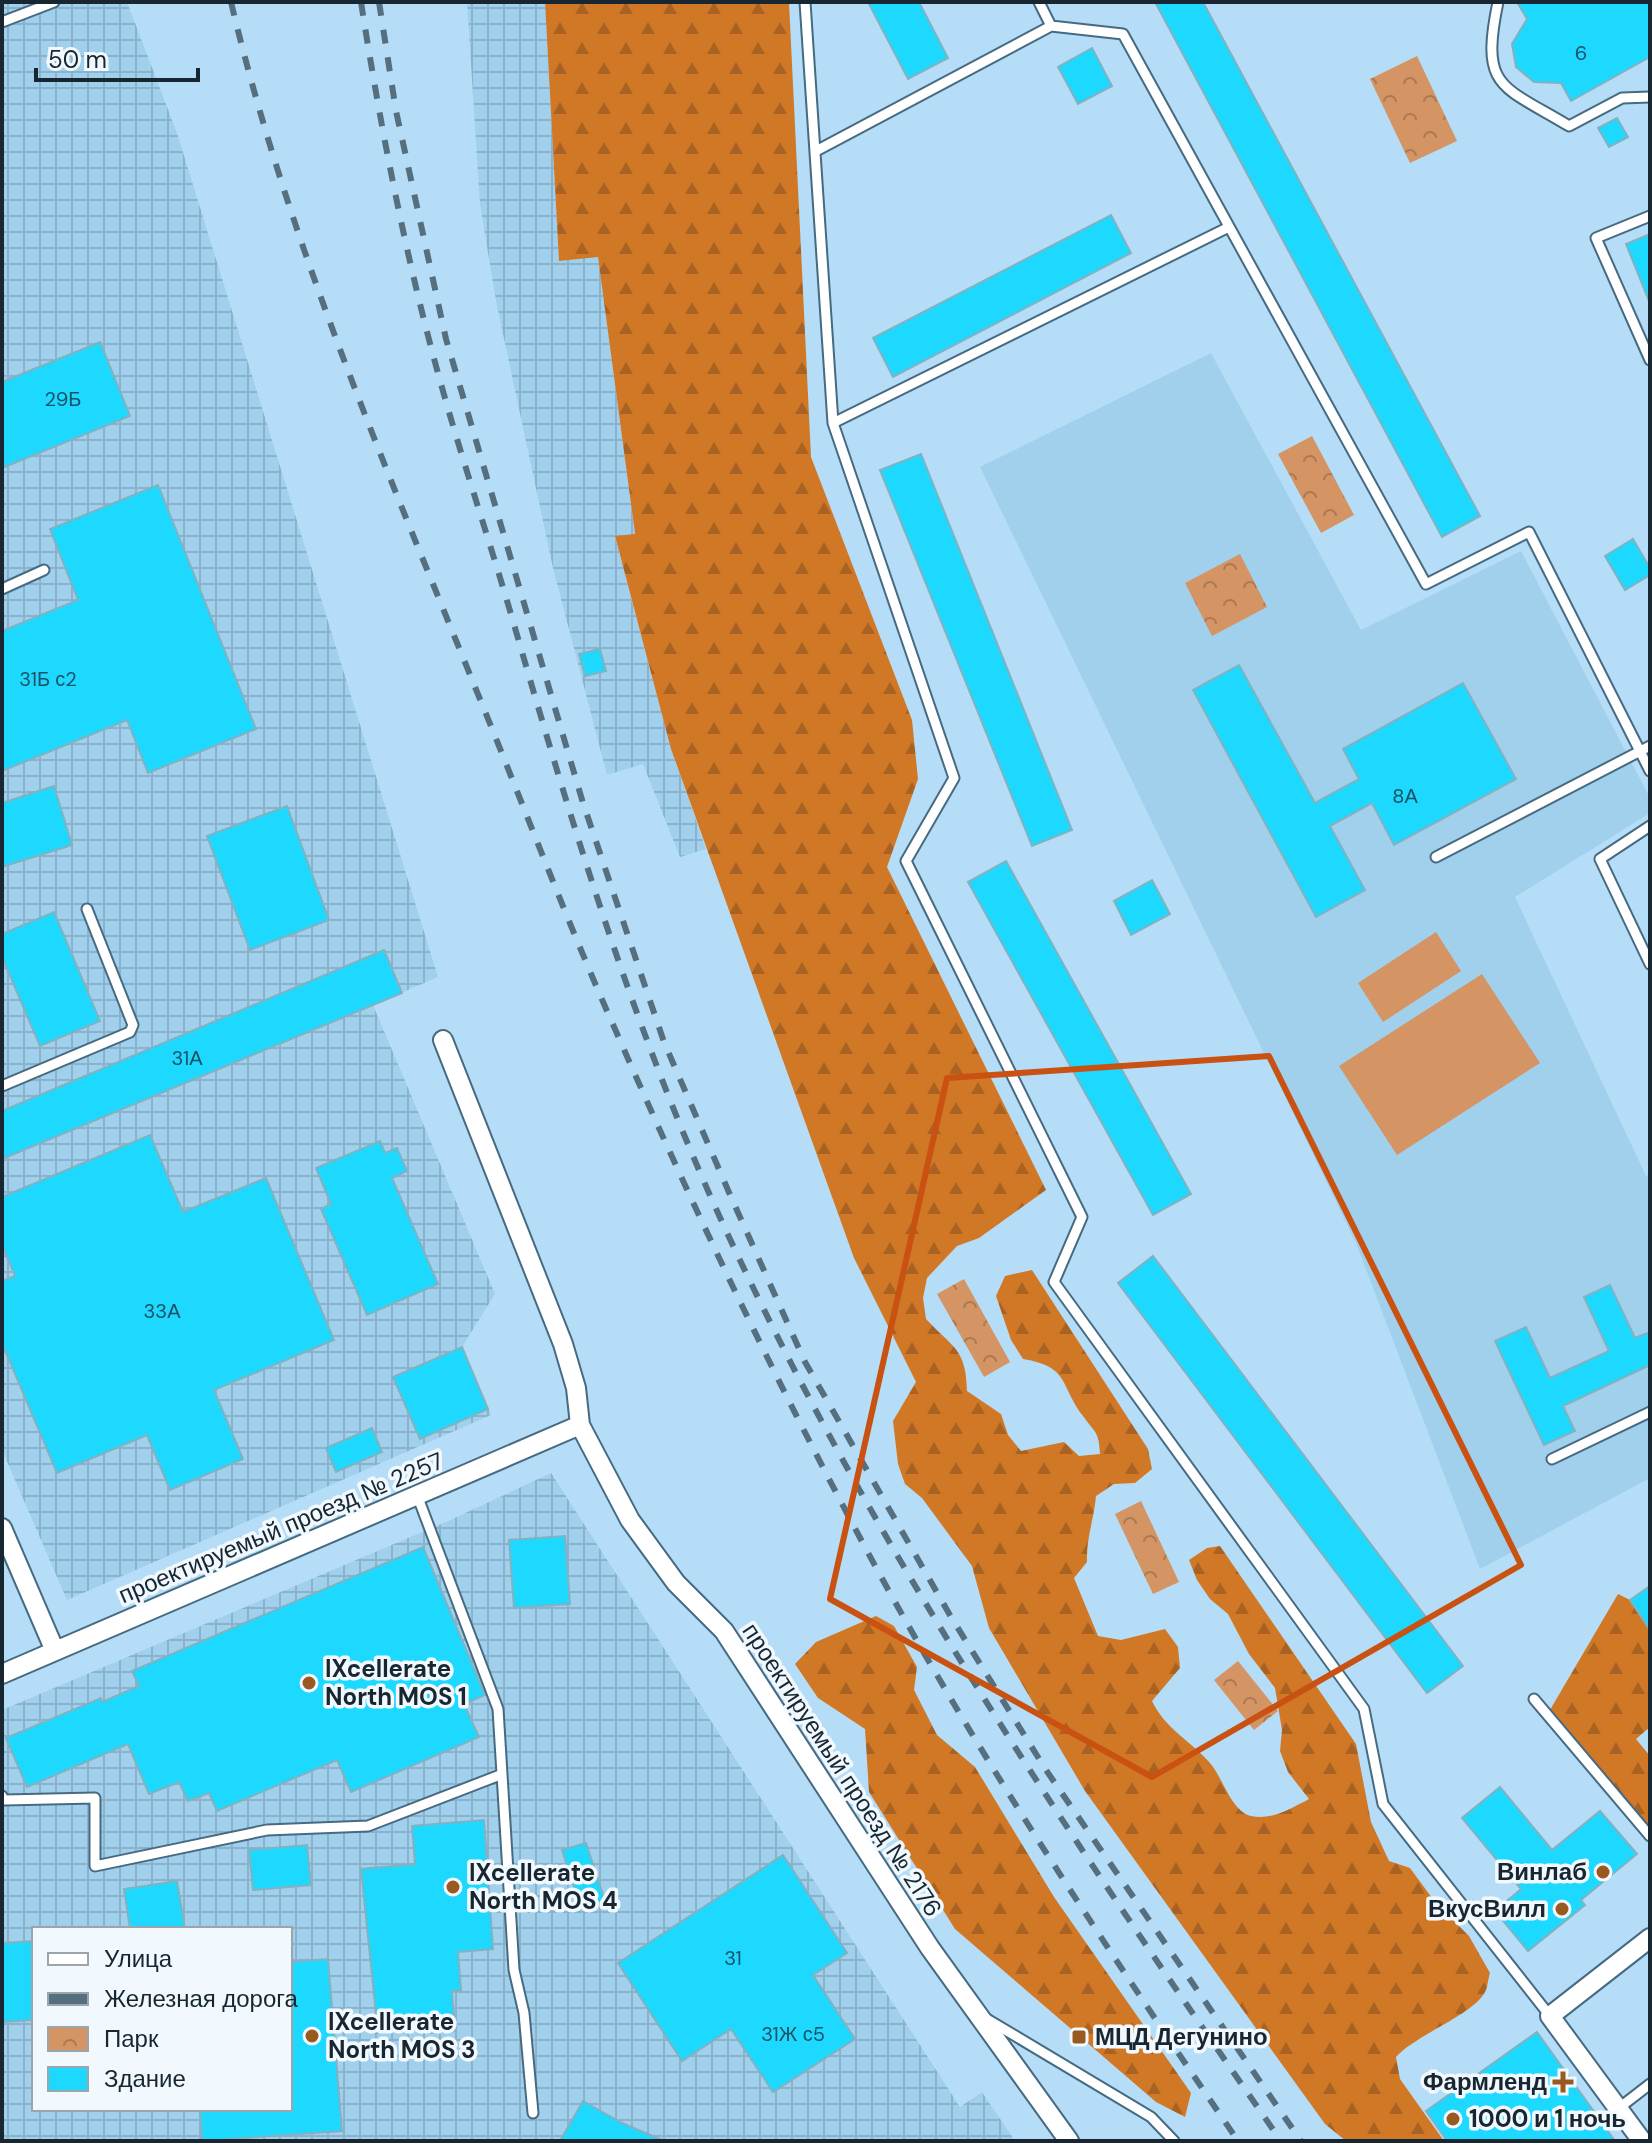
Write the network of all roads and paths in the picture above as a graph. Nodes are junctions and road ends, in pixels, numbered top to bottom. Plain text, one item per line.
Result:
1 (54, 2) edge
2 (805, 2) edge
3 (1039, 2) edge
4 (1498, 2) edge
5 (2, 22) edge
6 (1051, 26) junction
7 (1650, 97) edge
8 (816, 151) junction
9 (1650, 216) edge
10 (1229, 227) junction
11 (1650, 360) edge
12 (833, 423) junction
13 (44, 570) dead end
14 (2, 589) edge
15 (1650, 746) edge
16 (1640, 751) junction
17 (1650, 771) edge
18 (1650, 826) edge
19 (1436, 857) dead end
20 (87, 909) dead end
21 (1650, 964) edge
22 (443, 1040) dead end
23 (2, 1086) edge
24 (1650, 1412) edge
25 (580, 1425) junction
26 (1552, 1459) dead end
27 (417, 1495) junction
28 (2, 1528) edge
29 (55, 1651) junction
30 (2, 1674) edge
31 (1534, 1699) dead end
32 (500, 1775) junction
33 (2, 1796) edge
34 (1650, 1836) edge
35 (1647, 1946) edge
36 (977, 2013) junction
37 (1550, 2016) junction
38 (1650, 2084) edge
39 (1619, 2108) junction
40 (533, 2113) dead end
41 (1069, 2141) edge
42 (1174, 2141) edge
43 (1642, 2141) edge

1 - 5 lane
2 - 8 lane
3 - 6 lane
4 - 7 lane
6 - 8 lane
6 - 10 lane
8 - 12 lane
9 - 11 lane
10 - 12 lane
10 - 16 lane
12 - 37 lane
13 - 14 lane
15 - 16 lane
16 - 17 lane
16 - 19 lane
18 - 21 lane
20 - 23 lane
22 - 25 street
24 - 26 lane
25 - 27 street, проектируемый проезд № 2257
25 - 36 street, проектируемый проезд № 2176
27 - 29 street, проектируемый проезд № 2257
27 - 32 lane
28 - 29 street
29 - 30 street, проектируемый проезд № 2257
31 - 34 lane
32 - 33 lane
32 - 40 lane
35 - 37 street
36 - 41 street, проектируемый проезд № 2176
36 - 42 lane
37 - 39 street
38 - 39 lane
39 - 43 street

